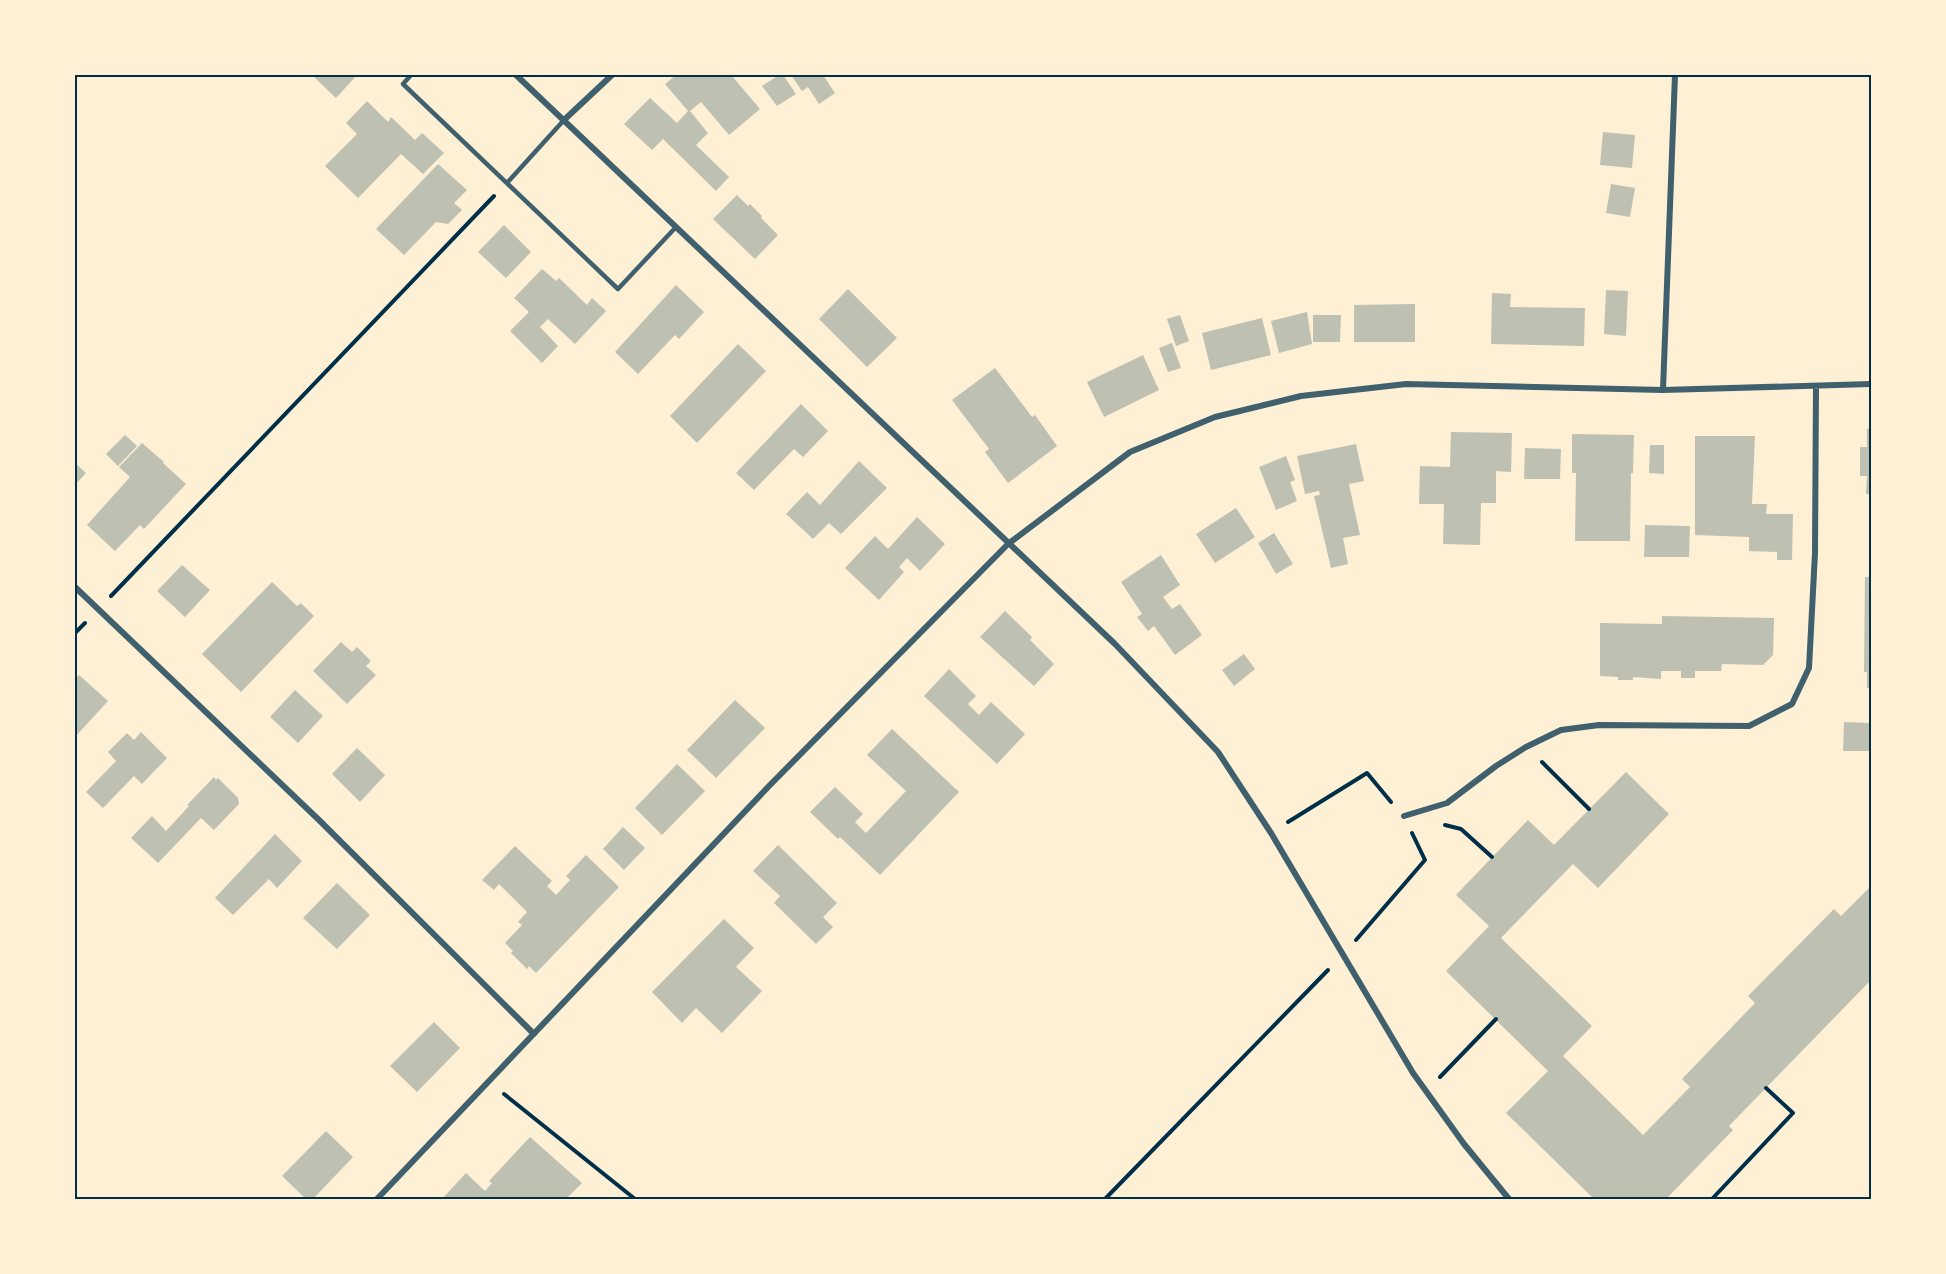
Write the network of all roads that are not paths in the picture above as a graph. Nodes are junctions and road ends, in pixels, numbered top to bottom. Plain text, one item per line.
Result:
1 (411, 75) edge
2 (516, 75) edge
3 (612, 75) edge
4 (1675, 75) edge
5 (564, 120) junction
6 (507, 183) junction
7 (676, 227) junction
8 (1871, 384) edge
9 (1816, 386) junction
10 (1663, 390) junction
11 (1008, 544) junction
12 (75, 587) edge
13 (1404, 816) road end
14 (534, 1034) junction
15 (377, 1199) edge
16 (1509, 1199) edge

1 - 6 lane
2 - 5 street
3 - 5 street
4 - 10 street
5 - 6 lane
5 - 7 street
6 - 7 lane
7 - 11 street
8 - 9 street
9 - 10 street
9 - 13 street
10 - 11 street
11 - 14 street
11 - 16 street
12 - 14 street
14 - 15 street

